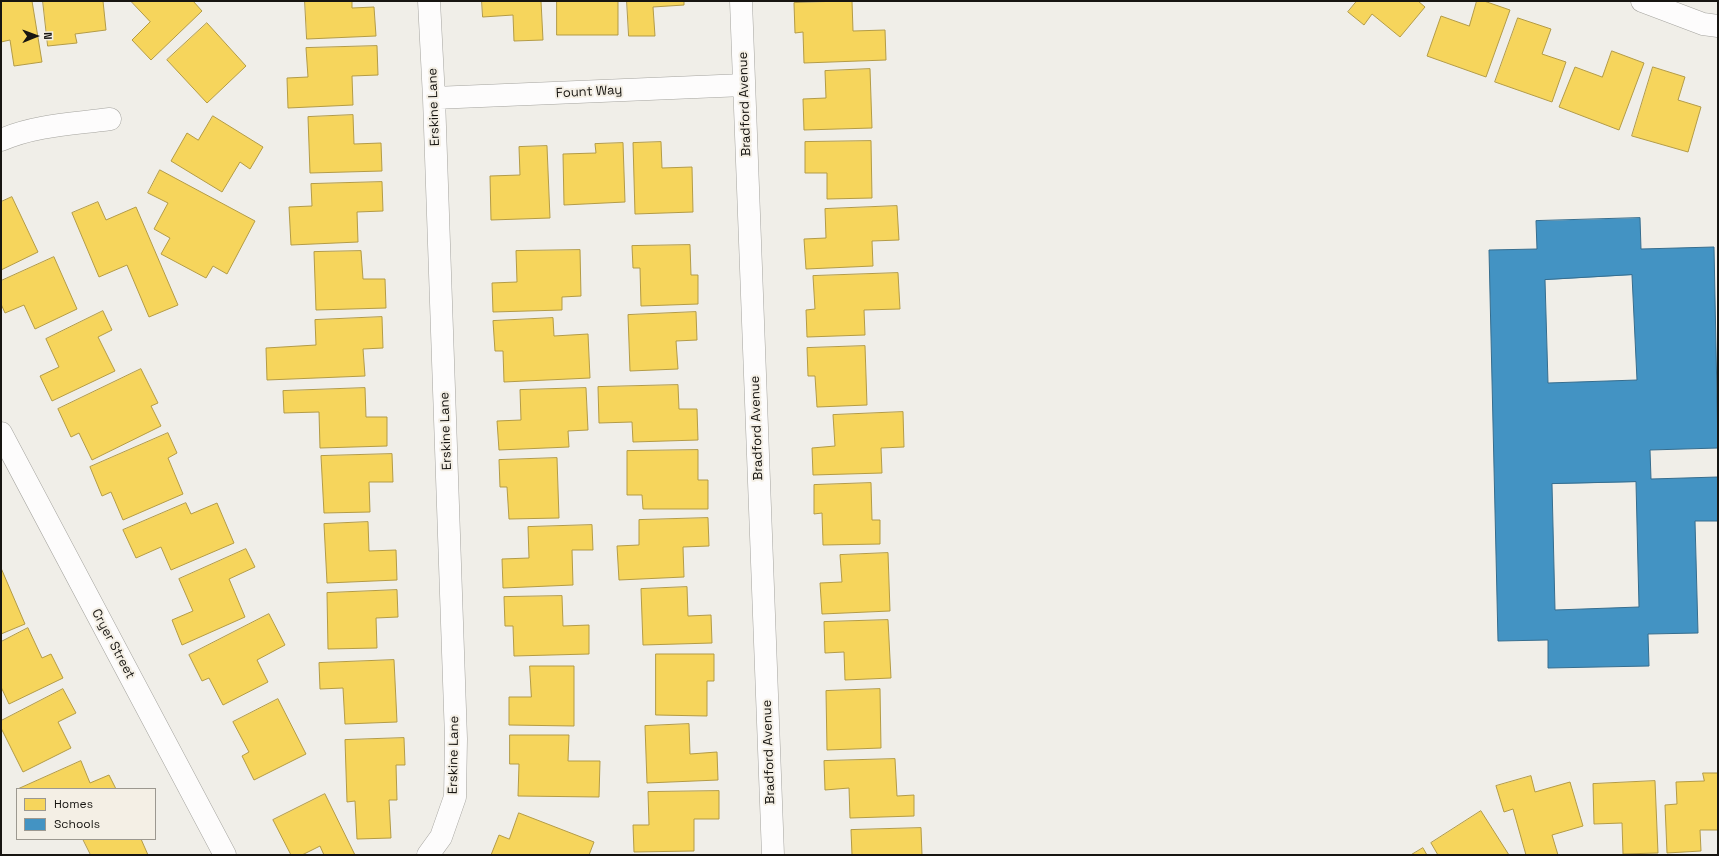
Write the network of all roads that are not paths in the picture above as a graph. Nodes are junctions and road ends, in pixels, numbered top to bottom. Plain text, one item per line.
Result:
1 (429, 1) edge
2 (741, 1) edge
3 (1642, 1) edge
4 (1718, 26) edge
5 (744, 85) junction
6 (434, 98) junction
7 (110, 119) dead end
8 (1, 140) edge
9 (1, 433) edge
10 (225, 855) edge
11 (428, 855) edge
12 (773, 855) edge

1 - 6 street, Erskine Lane
2 - 5 street, Bradford Avenue
3 - 4 street
5 - 6 street, Fount Way
5 - 12 street, Bradford Avenue
6 - 11 street, Erskine Lane
7 - 8 street
9 - 10 street, Cryer Street

